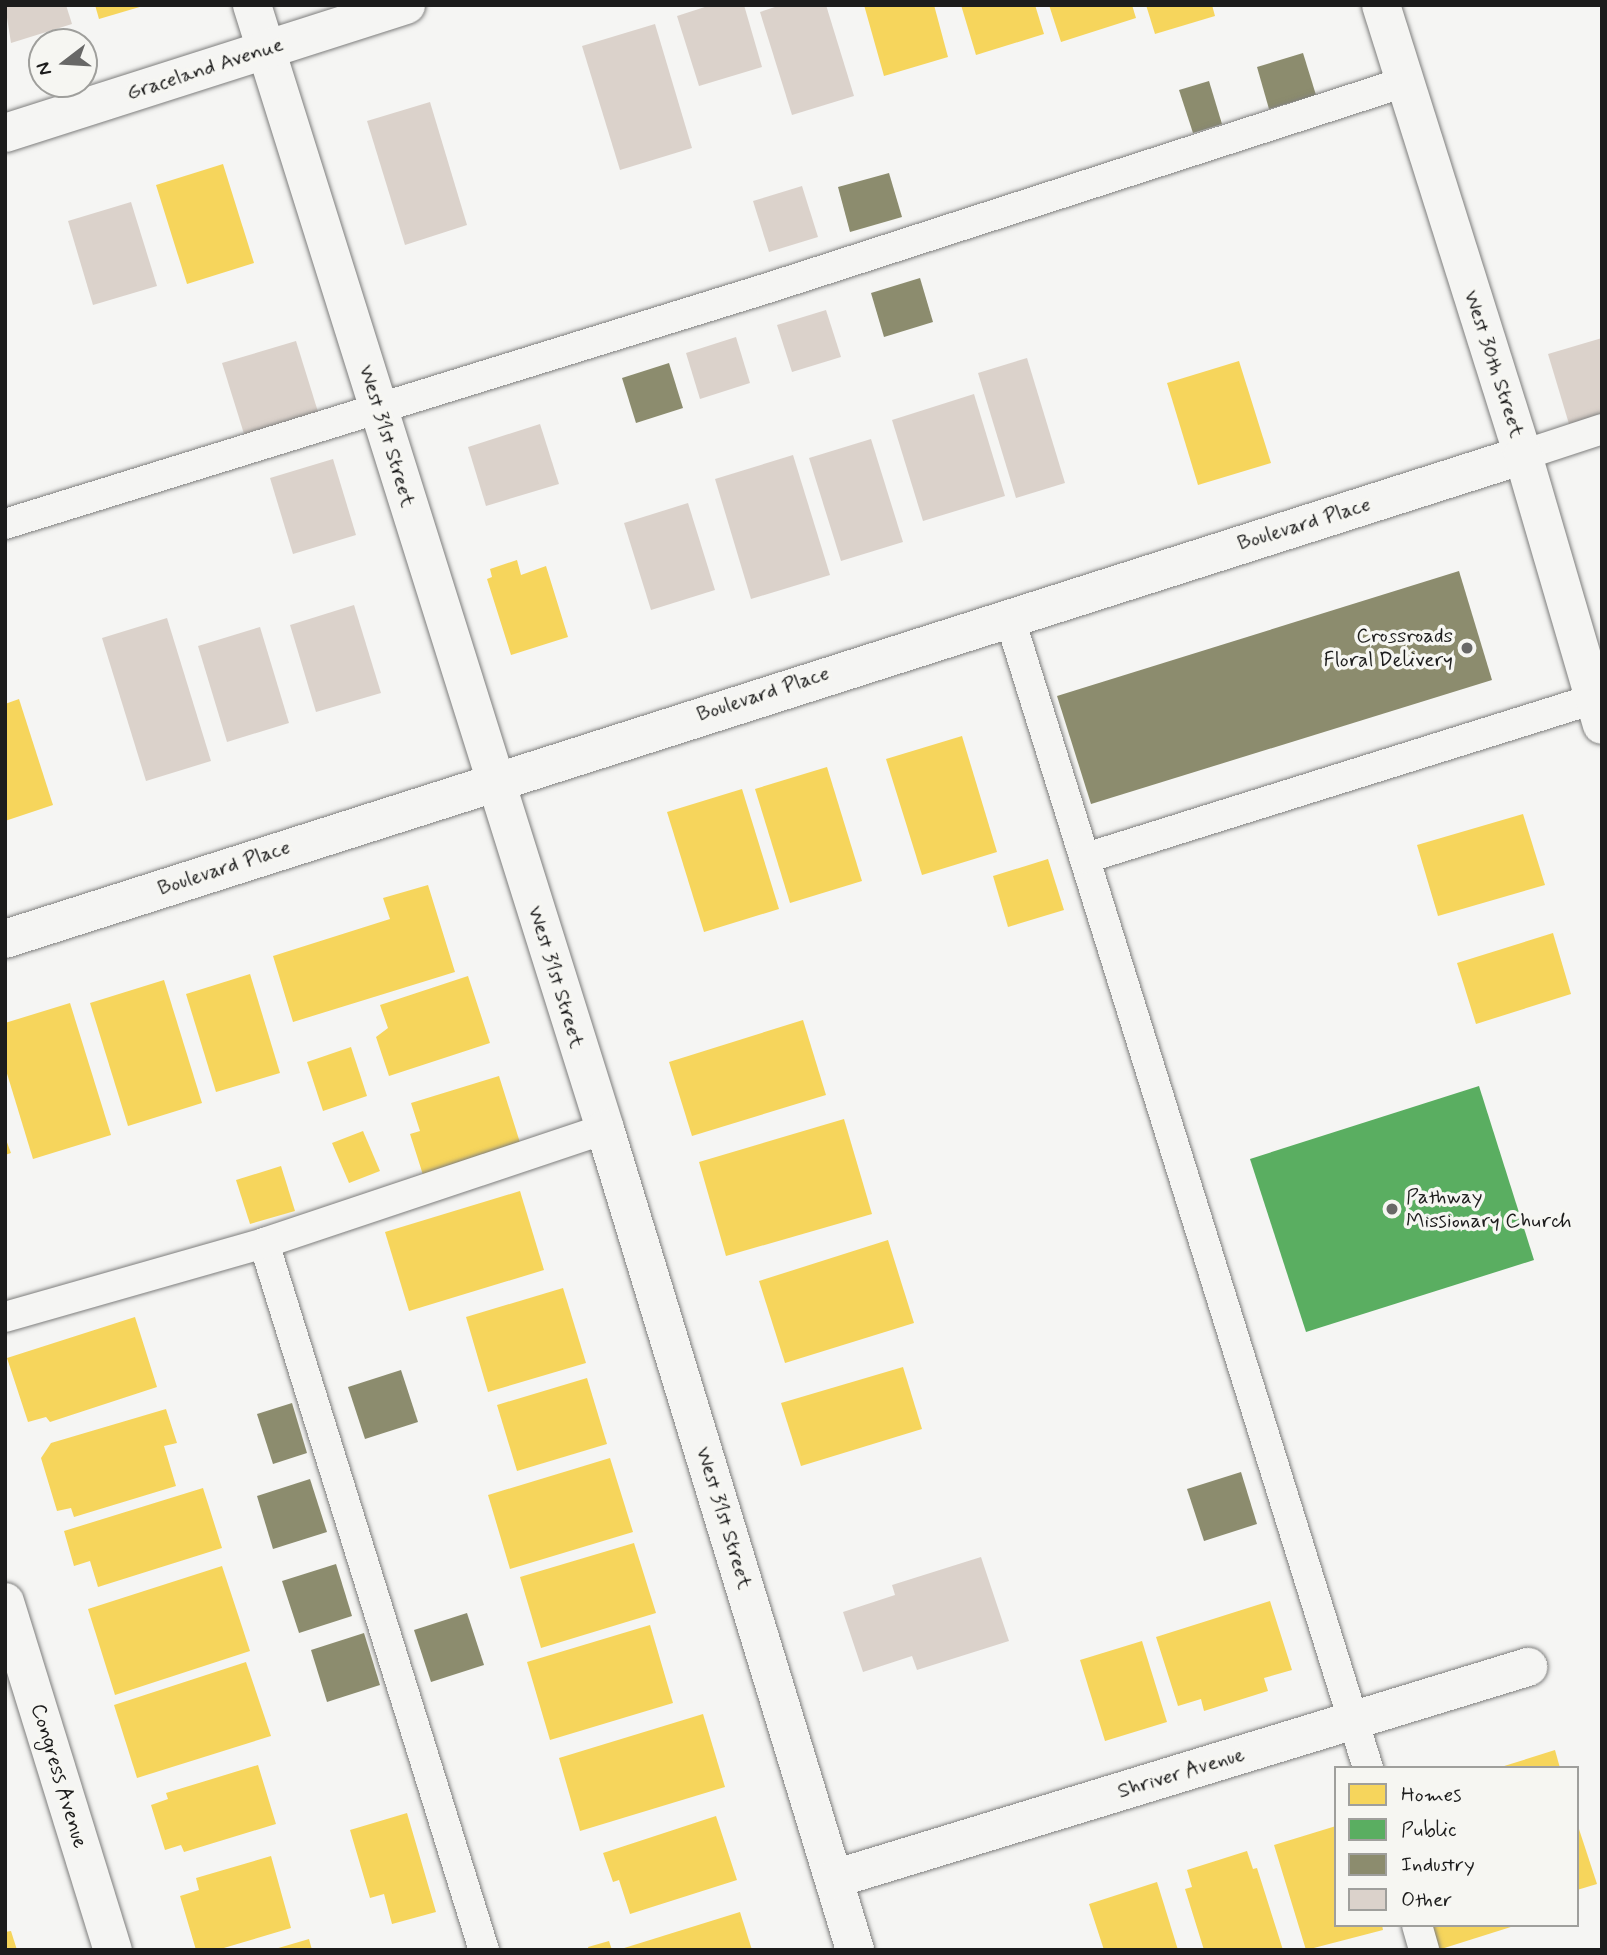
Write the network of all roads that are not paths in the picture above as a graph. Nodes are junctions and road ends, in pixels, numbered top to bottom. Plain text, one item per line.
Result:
1 (252, 5) edge
2 (406, 5) edge
3 (1381, 5) edge
4 (266, 50) junction
5 (1405, 82) junction
6 (5, 133) edge
7 (378, 407) junction
8 (1602, 429) edge
9 (1523, 455) junction
10 (5, 524) edge
11 (1009, 616) junction
12 (1598, 712) edge
13 (494, 780) junction
14 (1086, 858) junction
15 (5, 939) edge
16 (605, 1129) junction
17 (264, 1243) junction
18 (5, 1317) edge
19 (5, 1602) edge
20 (1528, 1667) dead end
21 (1353, 1721) junction
22 (1367, 1766) edge
23 (834, 1879) junction
24 (1418, 1927) edge
25 (113, 1950) edge
26 (484, 1950) edge
27 (855, 1950) edge
28 (1424, 1950) edge

1 - 4 street, West 31st Street
2 - 4 street, Graceland Avenue
3 - 5 street, West 30th Street
4 - 6 street, Graceland Avenue
4 - 7 street, West 31st Street
5 - 7 lane
5 - 9 street, West 30th Street
7 - 10 lane
7 - 13 street, West 31st Street
8 - 9 lane
9 - 11 street, Boulevard Place
9 - 12 street, West 30th Street
11 - 13 street, Boulevard Place
11 - 14 lane
12 - 14 lane
13 - 15 street, Boulevard Place
13 - 16 street, West 31st Street
14 - 21 lane
16 - 17 lane
16 - 23 street, West 31st Street
17 - 18 lane
17 - 26 lane
19 - 25 street, Congress Avenue
20 - 21 street, Shriver Avenue
21 - 22 lane
21 - 23 street, Shriver Avenue
23 - 27 street, West 31st Street
24 - 28 lane

